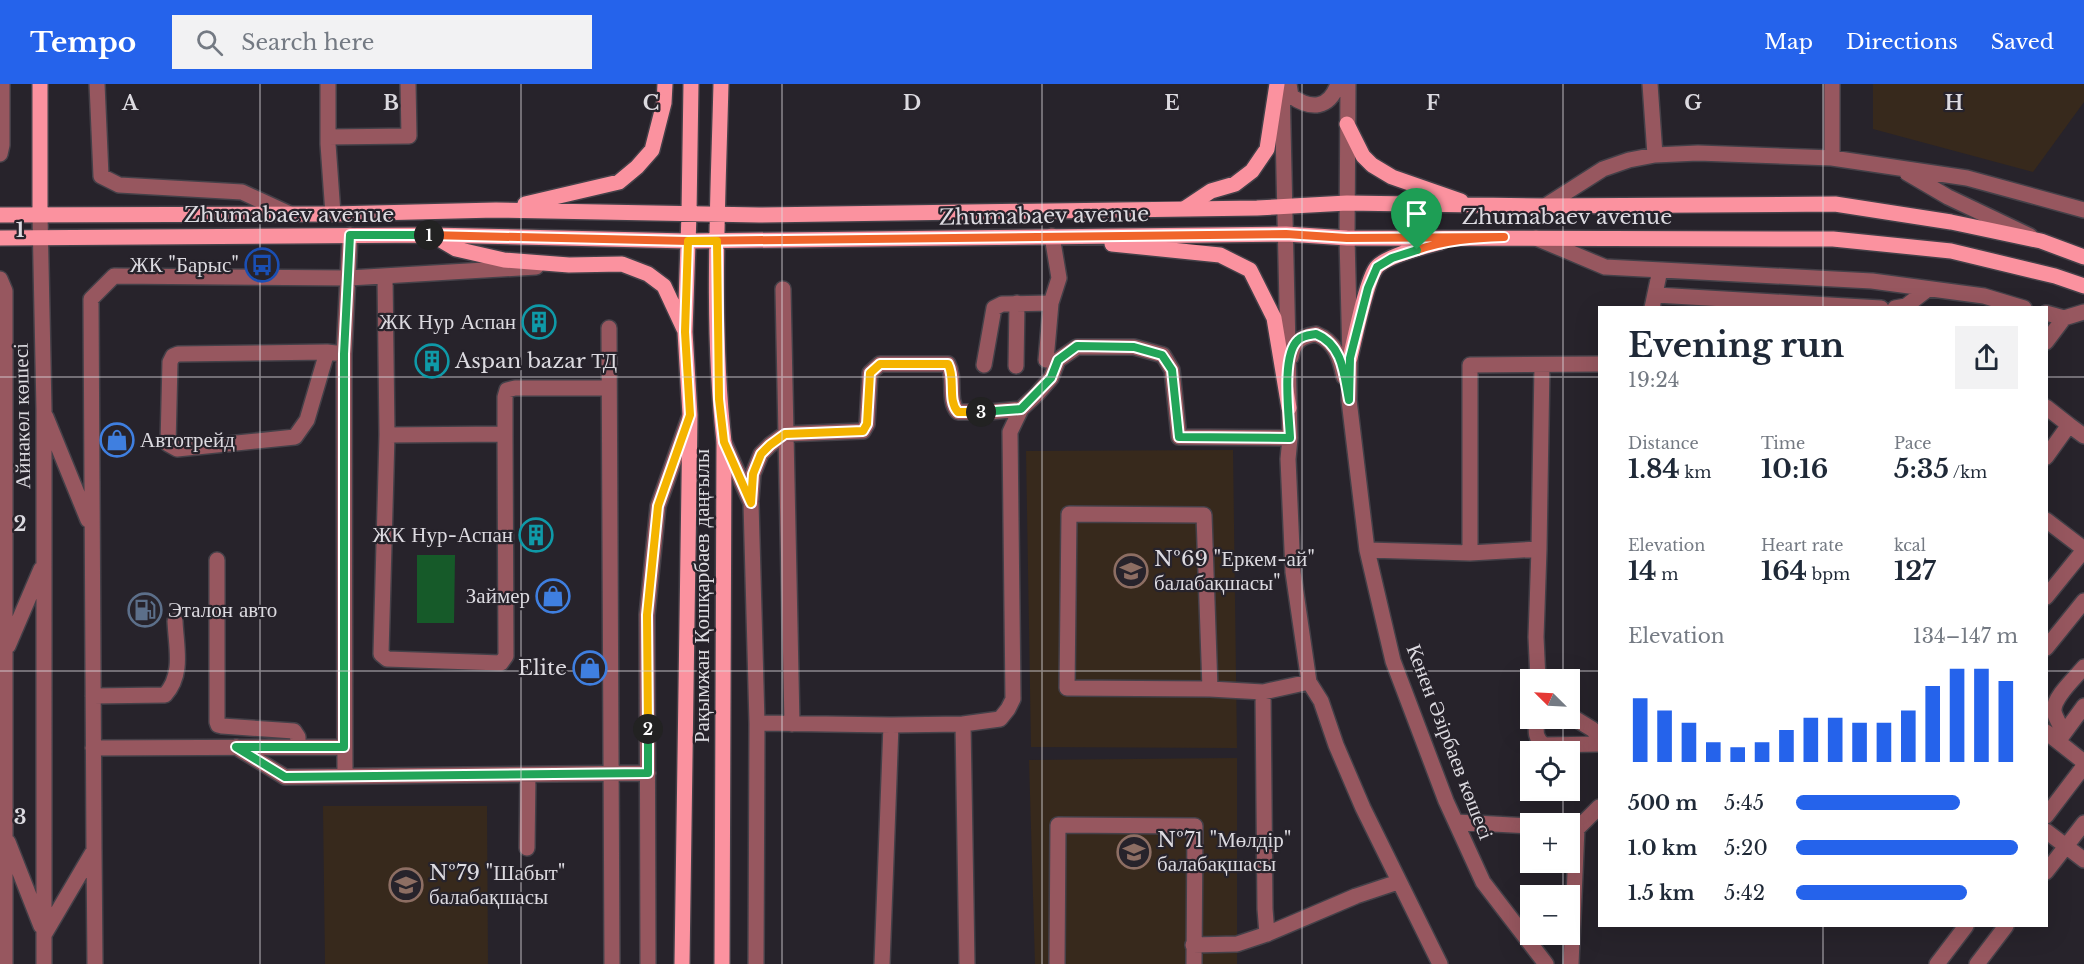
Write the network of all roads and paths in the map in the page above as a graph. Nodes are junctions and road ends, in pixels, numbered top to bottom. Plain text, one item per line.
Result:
1 (2, 84) edge
2 (40, 84) edge
3 (97, 84) edge
4 (328, 84) edge
5 (408, 84) edge
6 (665, 84) edge
7 (691, 84) edge
8 (721, 84) edge
9 (1277, 84) edge
10 (1282, 84) edge
11 (1289, 84) edge
12 (1338, 84) edge
13 (1348, 84) edge
14 (1650, 84) edge
15 (1832, 84) edge
16 (1347, 123) junction
17 (328, 137) junction
18 (0, 154) edge
19 (1654, 156) junction
20 (1832, 158) junction
21 (1901, 170) junction
22 (1347, 203) junction
23 (1285, 205) junction
24 (1472, 205) junction
25 (1545, 206) junction
26 (1184, 209) junction
27 (496, 210) junction
28 (2084, 210) edge
29 (652, 212) junction
30 (291, 214) junction
31 (333, 214) junction
32 (689, 214) junction
33 (0, 215) edge
34 (40, 215) junction
35 (718, 215) junction
36 (1286, 234) junction
37 (350, 235) junction
38 (432, 235) junction
39 (1060, 236) junction
40 (40, 237) junction
41 (1504, 237) junction
42 (0, 238) edge
43 (1347, 238) junction
44 (1536, 238) junction
45 (649, 240) junction
46 (688, 241) junction
47 (717, 241) junction
48 (2041, 241) junction
49 (2084, 257) edge
50 (569, 265) junction
51 (1660, 270) junction
52 (385, 276) junction
53 (349, 278) junction
54 (0, 279) edge
55 (2084, 286) edge
56 (1928, 288) junction
57 (783, 289) dead end
58 (1654, 301) edge
59 (1017, 303) junction
60 (1051, 303) junction
61 (1985, 303) edge
62 (1816, 306) edge
63 (1906, 306) edge
64 (2009, 306) edge
65 (2084, 312) edge
66 (2048, 314) edge
67 (2064, 318) junction
68 (609, 328) dead end
69 (685, 332) junction
70 (2048, 339) edge
71 (327, 352) junction
72 (344, 354) junction
73 (1350, 358) junction
74 (1046, 360) dead end
75 (1598, 364) edge
76 (984, 365) dead end
77 (1542, 365) junction
78 (1017, 366) dead end
79 (1288, 369) junction
80 (609, 388) junction
81 (1349, 400) junction
82 (1289, 408) junction
83 (2048, 408) edge
84 (1021, 409) junction
85 (44, 410) junction
86 (690, 415) junction
87 (2069, 425) junction
88 (505, 434) junction
89 (785, 434) junction
90 (387, 435) junction
91 (2084, 436) edge
92 (1290, 438) junction
93 (724, 442) junction
94 (2048, 454) edge
95 (751, 503) junction
96 (2048, 522) edge
97 (91, 529) junction
98 (1539, 549) junction
99 (1367, 550) junction
100 (2084, 550) edge
101 (1470, 553) junction
102 (217, 560) dead end
103 (44, 563) junction
104 (2048, 595) edge
105 (2084, 601) edge
106 (175, 621) dead end
107 (2048, 646) edge
108 (5, 653) junction
109 (2084, 667) edge
110 (1537, 669) edge
111 (1309, 682) junction
112 (1210, 689) junction
113 (1263, 692) junction
114 (93, 696) junction
115 (2084, 706) edge
116 (2, 713) edge
117 (1580, 722) edge
118 (757, 723) junction
119 (792, 724) junction
120 (963, 724) junction
121 (891, 725) junction
122 (1536, 729) edge
123 (1598, 735) edge
124 (2056, 735) edge
125 (1598, 744) edge
126 (236, 747) junction
127 (294, 747) junction
128 (344, 747) junction
129 (93, 748) junction
130 (2084, 764) edge
131 (648, 773) junction
132 (528, 775) junction
133 (610, 775) junction
134 (345, 776) junction
135 (1598, 808) edge
136 (2048, 813) edge
137 (1456, 822) junction
138 (1580, 822) edge
139 (2084, 823) edge
140 (1520, 825) edge
141 (2048, 832) edge
142 (3, 834) edge
143 (2066, 846) junction
144 (527, 848) dead end
145 (94, 850) junction
146 (2084, 860) edge
147 (2048, 869) edge
148 (1572, 873) edge
149 (1398, 882) junction
150 (1963, 927) edge
151 (2005, 927) edge
152 (1268, 934) junction
153 (44, 935) junction
154 (1193, 945) junction
155 (5, 964) edge
156 (44, 964) edge
157 (95, 964) edge
158 (612, 964) edge
159 (648, 964) edge
160 (682, 964) edge
161 (722, 964) edge
162 (756, 964) edge
163 (882, 964) edge
164 (967, 964) edge
165 (1057, 964) edge
166 (1194, 964) edge
167 (1440, 964) edge
168 (1546, 964) edge
169 (1571, 964) edge
170 (1937, 964) edge
171 (1977, 964) edge

1 - 18 street
2 - 34 main road, Айнакөл көшесі
3 - 30 street
4 - 17 street
5 - 17 street
6 - 27 main road
7 - 32 main road
8 - 35 main road, Рақымжан Қошқарбаев даңғылы
9 - 26 main road
10 - 23 street
11 - 12 street
13 - 16 street, Кенен Әзірбаев көшесі
14 - 19 street
15 - 20 street
16 - 22 street, Кенен Әзірбаев көшесі
16 - 24 main road
17 - 31 street
19 - 20 street
19 - 25 street
20 - 21 street
21 - 28 street
21 - 48 street
22 - 23 main road, Zhumabaev avenue
22 - 24 main road, Zhumabaev avenue
22 - 43 street, Кенен Әзірбаев көшесі
23 - 26 main road, Zhumabaev avenue
23 - 36 street
24 - 25 main road, Zhumabaev avenue
25 - 48 main road, Zhumabaev avenue
26 - 35 main road, Zhumabaev avenue
27 - 29 main road, Zhumabaev avenue
27 - 31 main road, Zhumabaev avenue
29 - 32 main road, Zhumabaev avenue
29 - 45 main road
30 - 31 main road, Zhumabaev avenue
30 - 34 main road, Zhumabaev avenue
32 - 35 main road, Zhumabaev avenue
32 - 46 main road, Рақымжан Қошқарбаев даңғылы
33 - 34 main road, Zhumabaev avenue
34 - 40 street, Айнакөл көшесі
35 - 47 main road, Рақымжан Қошқарбаев даңғылы
36 - 39 main road, Zhumabaev avenue
36 - 43 main road, Zhumabaev avenue
36 - 79 street
37 - 38 main road, Zhumabaev avenue
37 - 40 main road, Zhumabaev avenue
37 - 53 street
38 - 45 main road, Zhumabaev avenue
38 - 50 main road
39 - 47 main road, Zhumabaev avenue
39 - 60 street
39 - 82 main road
40 - 42 main road, Zhumabaev avenue
40 - 85 street, Айнакөл көшесі
41 - 43 main road, Zhumabaev avenue
41 - 44 main road, Zhumabaev avenue
41 - 73 main road
43 - 73 street, Кенен Әзірбаев көшесі
44 - 51 street
44 - 55 main road, Zhumabaev avenue
45 - 46 main road, Zhumabaev avenue
46 - 47 main road, Zhumabaev avenue
46 - 69 main road, Рақымжан Қошқарбаев даңғылы
47 - 93 main road, Рақымжан Қошқарбаев даңғылы
48 - 49 main road, Zhumabaev avenue
50 - 52 street
50 - 69 main road
51 - 56 street
51 - 58 street
52 - 53 street
52 - 90 street
53 - 72 street
53 - 97 street
54 - 108 street
56 - 61 street
56 - 63 street
57 - 89 street
58 - 62 street
59 - 60 street
59 - 76 street
59 - 78 street
60 - 74 street
61 - 64 street
65 - 67 street
66 - 67 street
67 - 70 street
68 - 80 street
69 - 86 main road, Рақымжан Қошқарбаев даңғылы
71 - 71 street
71 - 72 street
72 - 128 street
73 - 81 street, Кенен Әзірбаев көшесі
75 - 77 street
77 - 98 street
77 - 101 street
79 - 81 street
79 - 82 street
80 - 88 street
80 - 133 street
81 - 99 street, Кенен Әзірбаев көшесі
82 - 92 street
83 - 87 street
84 - 89 street
84 - 92 street
84 - 120 street
85 - 97 street
85 - 103 street, Айнакөл көшесі
86 - 131 street
86 - 160 main road, Рақымжан Қошқарбаев даңғылы
87 - 91 street
87 - 94 street
88 - 90 street
88 - 90 street
89 - 95 street
89 - 119 street
92 - 111 street
93 - 95 street
93 - 161 main road, Рақымжан Қошқарбаев даңғылы
95 - 118 street
96 - 100 street
97 - 114 street
98 - 101 street
98 - 110 street
99 - 101 street
99 - 137 street, Кенен Әзірбаев көшесі
100 - 104 street
102 - 127 street
103 - 108 street
103 - 153 street, Айнакөл көшесі
105 - 107 street
106 - 114 street
108 - 116 street
109 - 124 street
111 - 113 street
111 - 149 street
112 - 112 street
112 - 113 street
113 - 152 street
114 - 129 street
115 - 124 street
116 - 142 street
117 - 123 street
118 - 119 street
118 - 162 street
119 - 121 street
120 - 121 street
120 - 164 street
121 - 163 street
122 - 125 street
124 - 130 street
126 - 127 street
126 - 129 street
126 - 134 street
127 - 128 street
128 - 134 street
129 - 145 street
130 - 136 street
131 - 133 street
131 - 159 street
132 - 133 street
132 - 134 street
132 - 144 street
133 - 158 street
135 - 138 street
137 - 140 street
137 - 168 street, Кенен Әзірбаев көшесі
139 - 143 street
141 - 143 street
142 - 153 street
142 - 155 street
143 - 146 street
143 - 147 street
145 - 153 street
145 - 157 street
148 - 169 street
149 - 152 street
149 - 167 street
150 - 170 street
151 - 171 street
152 - 154 street
153 - 156 street, Айнакөл көшесі
154 - 165 street
154 - 166 street

